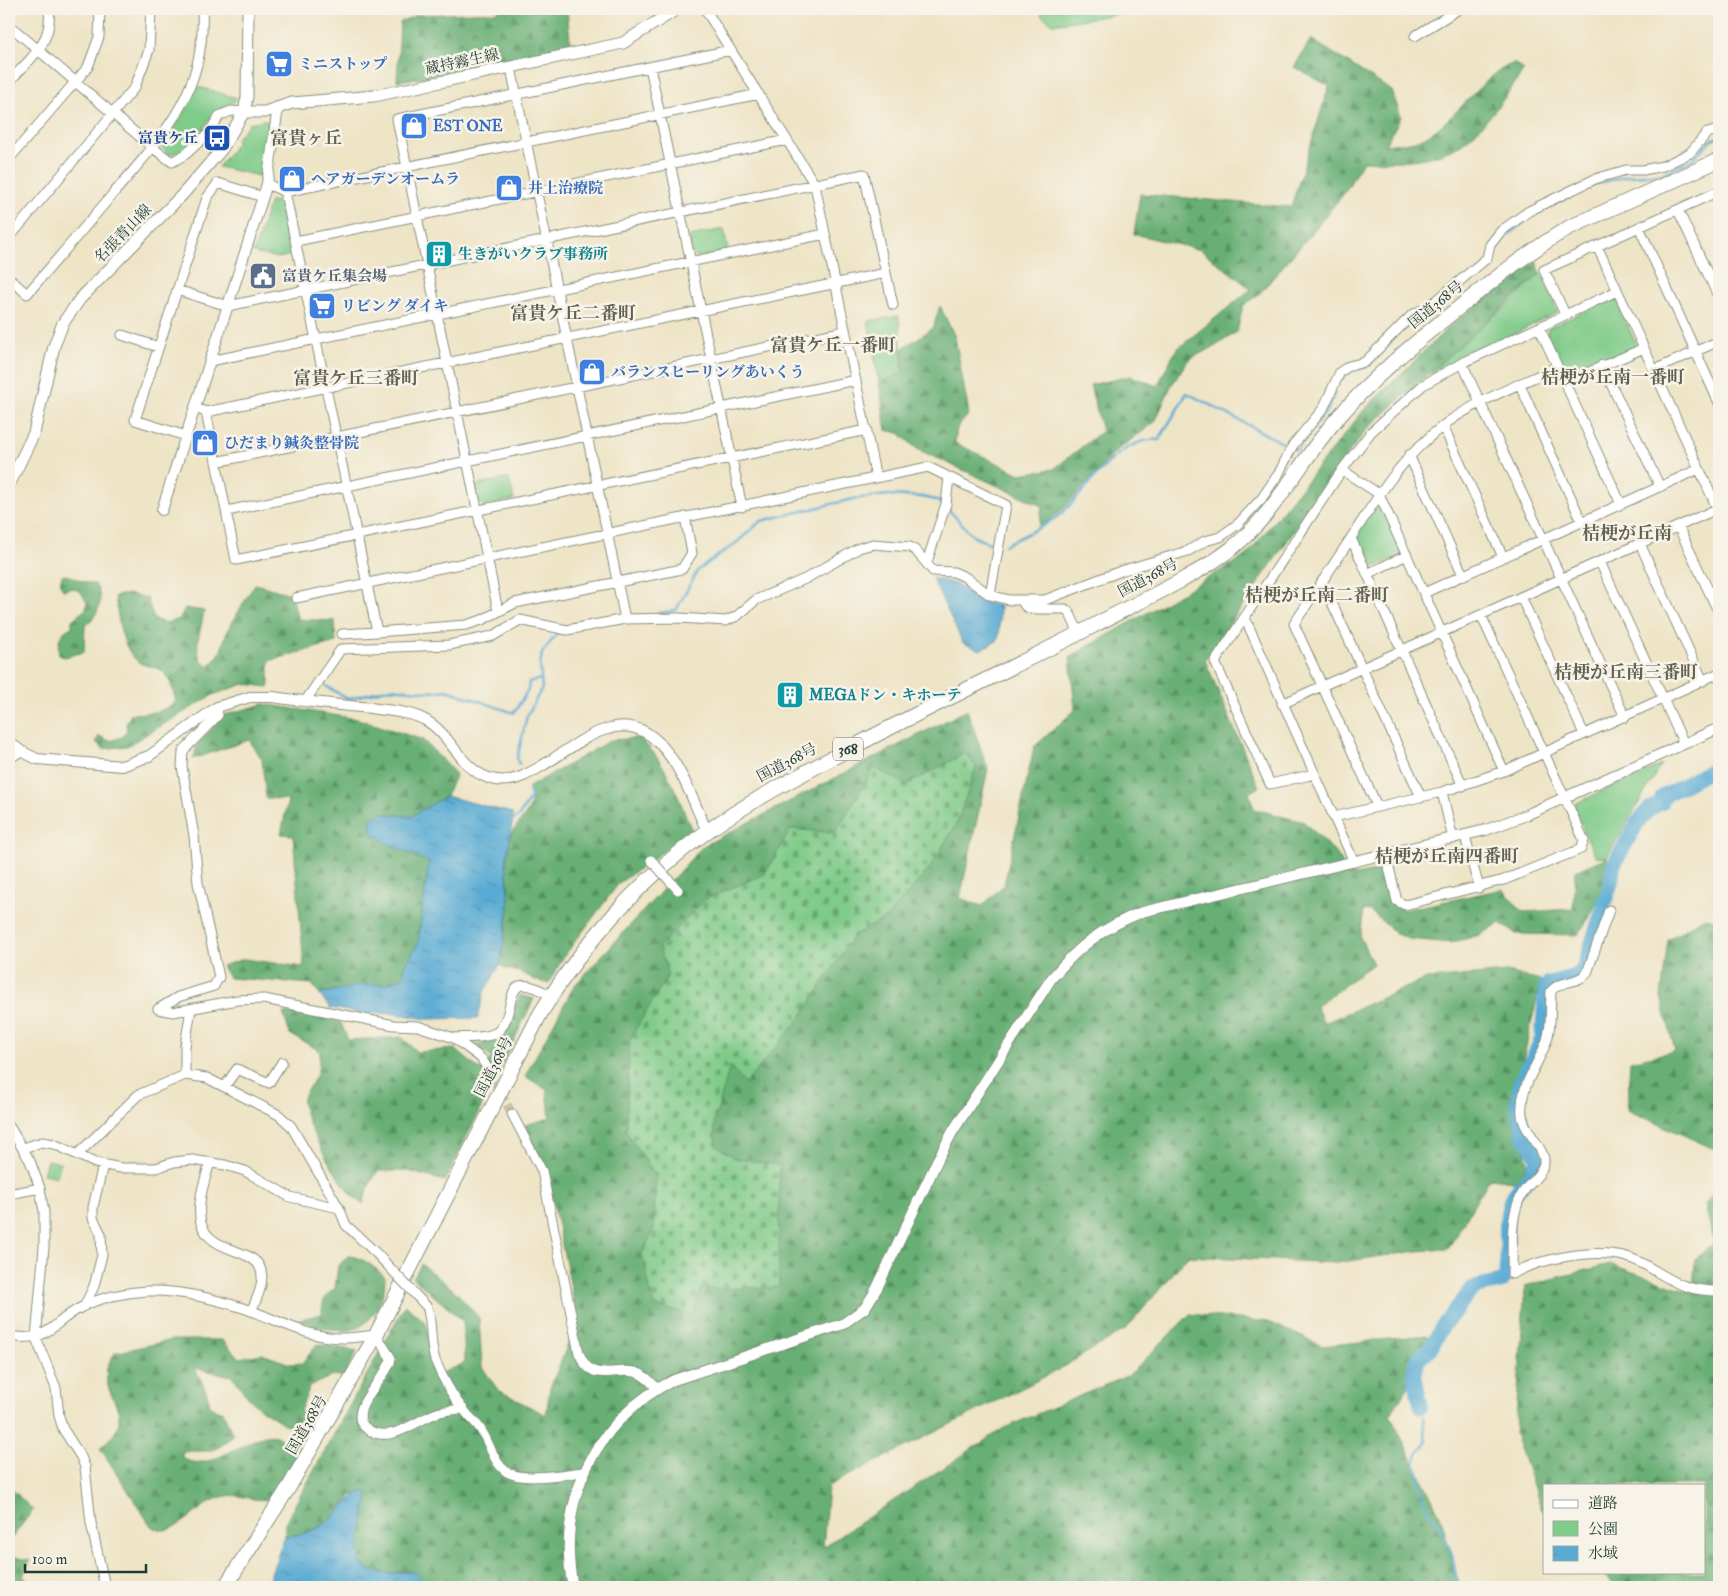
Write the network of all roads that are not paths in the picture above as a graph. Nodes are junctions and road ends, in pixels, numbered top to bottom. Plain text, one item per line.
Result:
1 (49, 9) edge
2 (100, 9) edge
3 (151, 9) edge
4 (202, 9) edge
5 (248, 9) edge
6 (677, 9) edge
7 (705, 9) edge
8 (1459, 9) edge
9 (9, 25) edge
10 (1415, 36) dead end
11 (38, 50) junction
12 (731, 50) junction
13 (650, 67) junction
14 (511, 68) junction
15 (9, 82) edge
16 (75, 82) junction
17 (516, 94) junction
18 (759, 94) junction
19 (278, 107) junction
20 (244, 112) junction
21 (114, 115) junction
22 (660, 115) junction
23 (1719, 130) edge
24 (787, 140) junction
25 (527, 143) junction
26 (153, 148) junction
27 (9, 159) edge
28 (1719, 160) edge
29 (671, 164) junction
30 (406, 168) junction
31 (267, 184) junction
32 (815, 185) junction
33 (285, 192) junction
34 (536, 192) junction
35 (1719, 192) edge
36 (263, 198) junction
37 (1678, 210) junction
38 (681, 212) junction
39 (417, 216) junction
40 (1639, 227) junction
41 (825, 234) junction
42 (9, 238) edge
43 (296, 241) junction
44 (547, 241) junction
45 (1597, 246) junction
46 (691, 262) junction
47 (426, 266) junction
48 (886, 273) junction
49 (9, 278) edge
50 (836, 283) junction
51 (176, 290) junction
52 (306, 290) junction
53 (557, 290) junction
54 (1617, 291) junction
55 (1719, 298) edge
56 (893, 305) dead end
57 (228, 306) junction
58 (701, 310) junction
59 (437, 314) junction
60 (1565, 314) junction
61 (1539, 327) junction
62 (845, 331) junction
63 (122, 335) dead end
64 (567, 338) junction
65 (316, 339) junction
66 (1719, 341) edge
67 (158, 346) junction
68 (1644, 348) junction
69 (1695, 352) junction
70 (711, 359) junction
71 (210, 361) junction
72 (447, 363) junction
73 (1462, 363) junction
74 (1602, 365) junction
75 (1557, 367) junction
76 (1654, 370) junction
77 (856, 380) junction
78 (1564, 382) junction
79 (1520, 385) junction
80 (577, 387) junction
81 (327, 388) junction
82 (1717, 390) edge
83 (1481, 403) junction
84 (1719, 403) edge
85 (195, 408) junction
86 (721, 408) junction
87 (206, 412) junction
88 (456, 412) junction
89 (1443, 426) junction
90 (867, 430) junction
91 (186, 436) junction
92 (336, 436) junction
93 (587, 436) junction
94 (1409, 455) junction
95 (732, 458) junction
96 (467, 461) junction
97 (216, 462) junction
98 (1699, 468) junction
99 (1342, 470) junction
100 (950, 477) junction
101 (876, 478) junction
102 (9, 484) edge
103 (346, 486) junction
104 (597, 486) junction
105 (1660, 487) junction
106 (1379, 494) junction
107 (1621, 504) junction
108 (742, 506) junction
109 (1719, 509) edge
110 (162, 510) dead end
111 (227, 511) junction
112 (477, 511) junction
113 (686, 518) junction
114 (1582, 522) junction
115 (1678, 526) junction
116 (607, 534) junction
117 (357, 535) junction
118 (1351, 538) junction
119 (1543, 539) junction
120 (1640, 544) junction
121 (1407, 555) junction
122 (1504, 558) junction
123 (488, 559) junction
124 (927, 562) junction
125 (1600, 562) junction
126 (1367, 574) junction
127 (1463, 575) junction
128 (1561, 579) junction
129 (1322, 581) junction
130 (618, 582) junction
131 (367, 583) junction
132 (1424, 593) junction
133 (990, 595) junction
134 (1521, 597) junction
135 (296, 598) dead end
136 (1022, 600) junction
137 (498, 611) junction
138 (1719, 613) edge
139 (1481, 615) junction
140 (624, 616) junction
141 (1244, 618) junction
142 (377, 632) junction
143 (1442, 632) junction
144 (1079, 633) junction
145 (342, 634) dead end
146 (1403, 650) junction
147 (1362, 668) junction
148 (1719, 673) edge
149 (1703, 681) junction
150 (1322, 686) junction
151 (1664, 698) junction
152 (306, 700) junction
153 (1282, 704) junction
154 (217, 707) junction
155 (1625, 717) junction
156 (1719, 728) edge
157 (1584, 734) junction
158 (9, 742) edge
159 (1684, 744) junction
160 (21, 751) junction
161 (1544, 753) junction
162 (9, 759) edge
163 (1504, 771) junction
164 (1314, 774) junction
165 (1464, 786) junction
166 (1442, 792) junction
167 (1564, 796) junction
168 (1421, 797) junction
169 (1377, 806) junction
170 (1334, 817) junction
171 (707, 832) junction
172 (1465, 836) junction
173 (1453, 839) junction
174 (1386, 855) junction
175 (651, 860) dead end
176 (1354, 862) junction
177 (1479, 888) junction
178 (678, 890) dead end
179 (1608, 910) dead end
180 (551, 996) junction
181 (191, 1010) junction
182 (454, 1038) junction
183 (282, 1062) dead end
184 (488, 1069) tunnel mouth
185 (185, 1075) junction
186 (225, 1086) junction
187 (512, 1114) tunnel mouth
188 (9, 1126) edge
189 (23, 1148) junction
190 (77, 1155) junction
191 (210, 1162) junction
192 (103, 1165) junction
193 (40, 1188) junction
194 (9, 1194) edge
195 (339, 1208) junction
196 (1719, 1291) edge
197 (86, 1305) junction
198 (251, 1311) junction
199 (376, 1335) junction
200 (9, 1336) edge
201 (36, 1338) junction
202 (657, 1388) junction
203 (463, 1409) junction
204 (583, 1472) junction
205 (105, 1587) edge
206 (225, 1587) edge
207 (573, 1587) edge

1 - 11 street
2 - 16 street
3 - 21 street
4 - 26 street
5 - 20 main road, 名張青山線
6 - 14 main road, 蔵持霧生線
7 - 12 street
8 - 10 street
9 - 11 street
11 - 15 street
11 - 16 street
12 - 13 street
12 - 18 street
13 - 17 street
13 - 22 street
14 - 17 street
14 - 19 main road, 蔵持霧生線
16 - 21 street
16 - 27 street
17 - 25 street
17 - 30 street
18 - 22 street
18 - 24 street
19 - 20 main road, 蔵持霧生線
19 - 31 street
20 - 26 street
20 - 102 main road, 名張青山線
21 - 26 street
21 - 42 street
22 - 25 street
22 - 29 street
23 - 136 street
24 - 29 street
24 - 32 street
25 - 30 street
25 - 34 street
26 - 49 street
28 - 144 highway, 国道368号 / 368
29 - 34 street
29 - 38 street
30 - 33 street
30 - 39 street
31 - 33 street
31 - 36 street
32 - 38 street
32 - 41 street
32 - 48 street
33 - 43 street
34 - 39 street
34 - 44 street
35 - 37 street
36 - 51 street
36 - 57 street
37 - 40 street
37 - 55 street
38 - 44 street
38 - 46 street
39 - 43 street
39 - 47 street
40 - 45 street
40 - 69 street
41 - 46 street
41 - 50 street
43 - 52 street
44 - 47 street
44 - 53 street
45 - 54 street
45 - 60 street
46 - 53 street
46 - 58 street
47 - 52 street
47 - 59 street
48 - 50 street
48 - 56 street
50 - 58 street
50 - 62 street
51 - 57 street
51 - 67 street
52 - 57 street
52 - 65 street
53 - 59 street
53 - 64 street
54 - 60 street
54 - 68 street
57 - 71 street
58 - 64 street
58 - 70 street
59 - 65 street
59 - 72 street
60 - 61 street
61 - 73 street
61 - 75 street
62 - 70 street
62 - 77 street
63 - 67 street
64 - 72 street
64 - 80 street
65 - 71 street
65 - 81 street
66 - 69 street
67 - 91 street
68 - 74 street
68 - 76 street
69 - 76 street
69 - 82 street
70 - 80 street
70 - 86 street
71 - 85 street
72 - 81 street
72 - 88 street
73 - 83 street
73 - 99 street
74 - 78 street
74 - 105 street
75 - 78 street
75 - 79 street
76 - 98 street
77 - 86 street
77 - 90 street
78 - 107 street
79 - 83 street
79 - 114 street
80 - 88 street
80 - 93 street
81 - 87 street
81 - 92 street
82 - 84 street
83 - 89 street
83 - 119 street
85 - 87 street
85 - 91 street
86 - 93 street
86 - 95 street
87 - 97 street
88 - 92 street
88 - 96 street
89 - 94 street
89 - 122 street
90 - 95 street
90 - 101 street
91 - 110 street
92 - 97 street
92 - 103 street
93 - 96 street
93 - 104 street
94 - 106 street
94 - 127 street
95 - 104 street
95 - 108 street
96 - 103 street
96 - 112 street
97 - 111 street
98 - 105 street
98 - 109 street
99 - 106 street
99 - 141 street
100 - 101 street
100 - 124 street
100 - 133 street
101 - 108 street
103 - 111 street
103 - 117 street
104 - 112 street
104 - 116 street
105 - 107 street
106 - 118 street
106 - 121 street
107 - 114 street
108 - 113 street
109 - 115 street
111 - 117 street
112 - 117 street
112 - 123 street
113 - 116 street
113 - 130 street
114 - 119 street
115 - 120 street
115 - 138 street
116 - 123 street
116 - 130 street
117 - 131 street
118 - 126 street
118 - 129 street
119 - 122 street
119 - 128 street
120 - 125 street
120 - 149 street
121 - 126 street
121 - 132 street
122 - 127 street
123 - 131 street
123 - 137 street
124 - 133 street
124 - 140 street
125 - 128 street
125 - 151 street
126 - 146 street
127 - 132 street
128 - 134 street
128 - 155 street
129 - 147 street
129 - 150 street
130 - 137 street
130 - 140 street
131 - 135 street
131 - 142 street
132 - 143 street
133 - 136 street
134 - 139 street
134 - 157 street
136 - 144 street
137 - 142 street
139 - 143 street
139 - 161 street
140 - 152 street
141 - 153 street
141 - 164 street
142 - 145 street
143 - 146 street
143 - 163 street
144 - 171 highway, 国道368号 / 368
146 - 147 street
146 - 165 street
147 - 150 street
147 - 168 street
148 - 149 street
149 - 151 street
150 - 153 street
150 - 169 street
151 - 155 street
151 - 159 street
152 - 154 street
152 - 171 street
153 - 164 street
154 - 160 street
154 - 181 street
155 - 157 street
156 - 159 street
157 - 161 street
158 - 160 street
159 - 167 street
160 - 162 street
161 - 163 street
161 - 167 street
163 - 165 street
164 - 170 street
165 - 166 street
166 - 168 street
166 - 173 street
167 - 172 street
167 - 177 street
168 - 169 street
169 - 170 street
170 - 176 street
171 - 180 highway, 国道368号 / 368
172 - 173 street
172 - 177 street
173 - 174 street
174 - 176 street
174 - 177 street
175 - 178 street, bridge
176 - 202 street
179 - 196 street
180 - 182 street
180 - 199 highway, 国道368号 / 368
181 - 182 street
181 - 185 street
182 - 184 street
183 - 186 street
185 - 186 street
185 - 190 street
186 - 195 street
187 - 202 street
188 - 189 street
189 - 190 street
189 - 193 street
190 - 192 street
191 - 192 street
191 - 195 street
191 - 198 street
192 - 197 street
193 - 194 street
193 - 201 street
195 - 203 street, bridge
197 - 198 street
197 - 201 street
198 - 199 street
199 - 203 street
199 - 206 highway, 国道368号 / 368
200 - 201 street
201 - 205 street
202 - 204 street
203 - 204 street
204 - 207 street

